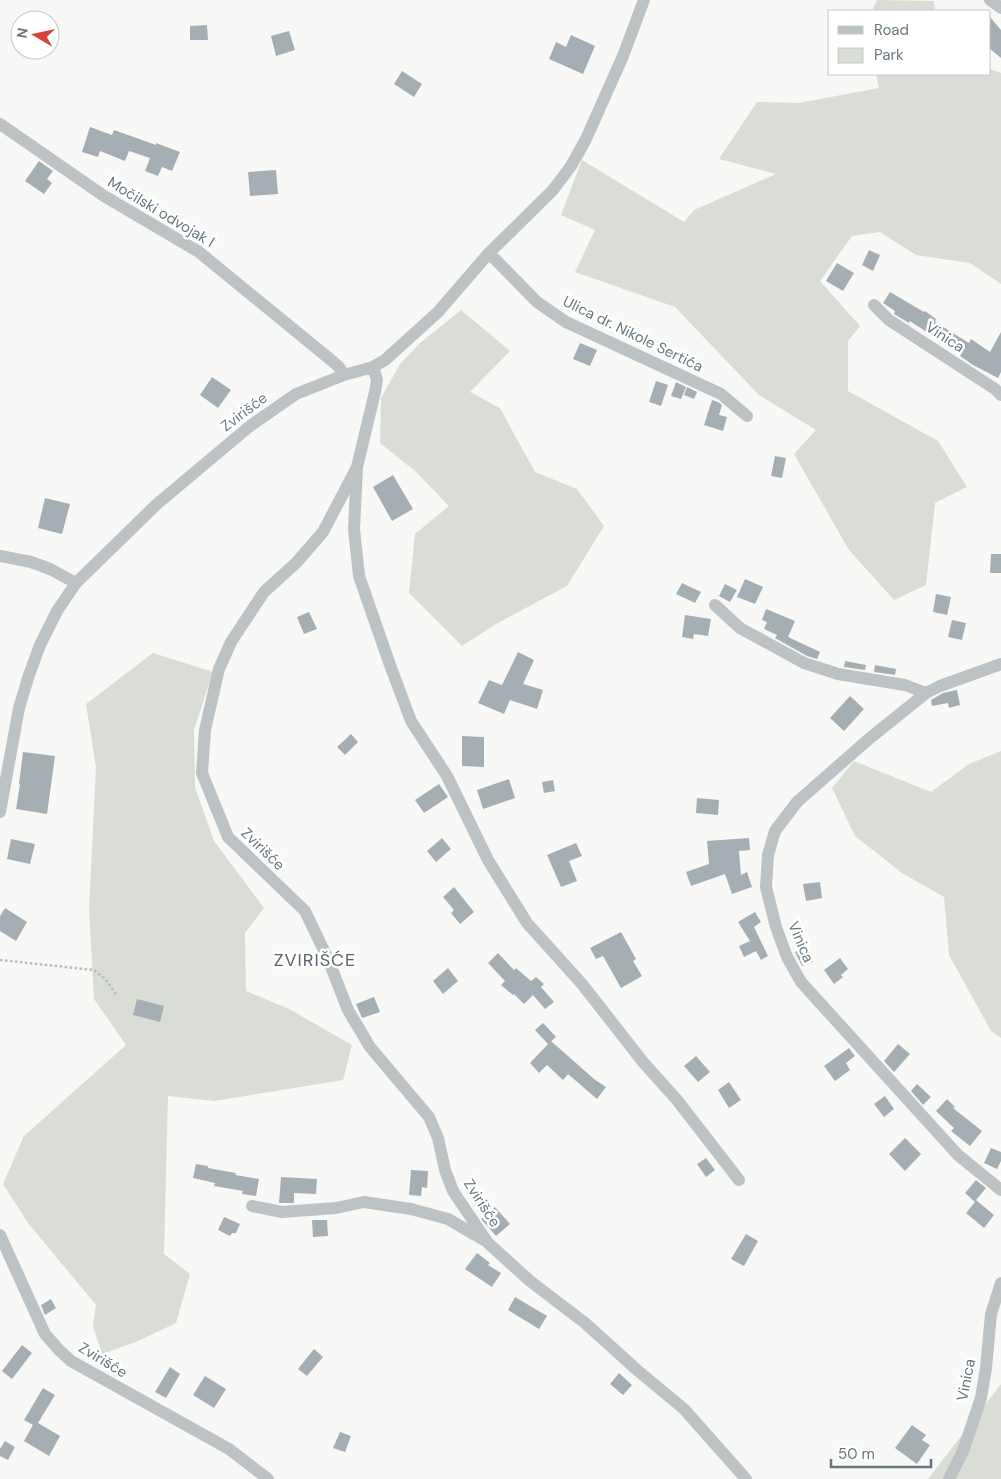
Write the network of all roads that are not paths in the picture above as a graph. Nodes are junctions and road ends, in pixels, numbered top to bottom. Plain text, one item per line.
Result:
1 (644, 0) edge
2 (990, 0) edge
3 (1001, 8) edge
4 (0, 124) edge
5 (489, 253) junction
6 (874, 304) dead end
7 (374, 367) junction
8 (344, 375) junction
9 (1001, 395) edge
10 (747, 416) dead end
11 (357, 467) junction
12 (0, 556) edge
13 (76, 583) junction
14 (716, 605) dead end
15 (1001, 664) edge
16 (926, 692) junction
17 (0, 812) edge
18 (739, 1180) dead end
19 (1001, 1190) edge
20 (252, 1206) dead end
21 (0, 1235) edge
22 (488, 1242) junction
23 (1001, 1283) edge
24 (268, 1479) edge
25 (746, 1479) edge
26 (949, 1479) edge

1 - 5 street
2 - 3 street
4 - 8 street, Močilski odvojak I
5 - 7 street
5 - 10 street, Ulica dr. Nikole Sertića
6 - 9 street, Vinica
7 - 8 street, Zvirišće
7 - 11 street, Zvirišće
8 - 13 street, Zvirišće
11 - 18 street, Zvirišće
11 - 22 street, Zvirišće
12 - 13 street
13 - 17 street, Zvirišće
14 - 16 street
15 - 16 street, Vinica
16 - 19 street, Vinica
20 - 22 street, Zvirišće
21 - 24 street, Zvirišće
22 - 25 street, Zvirišće
23 - 26 street, Vinica

